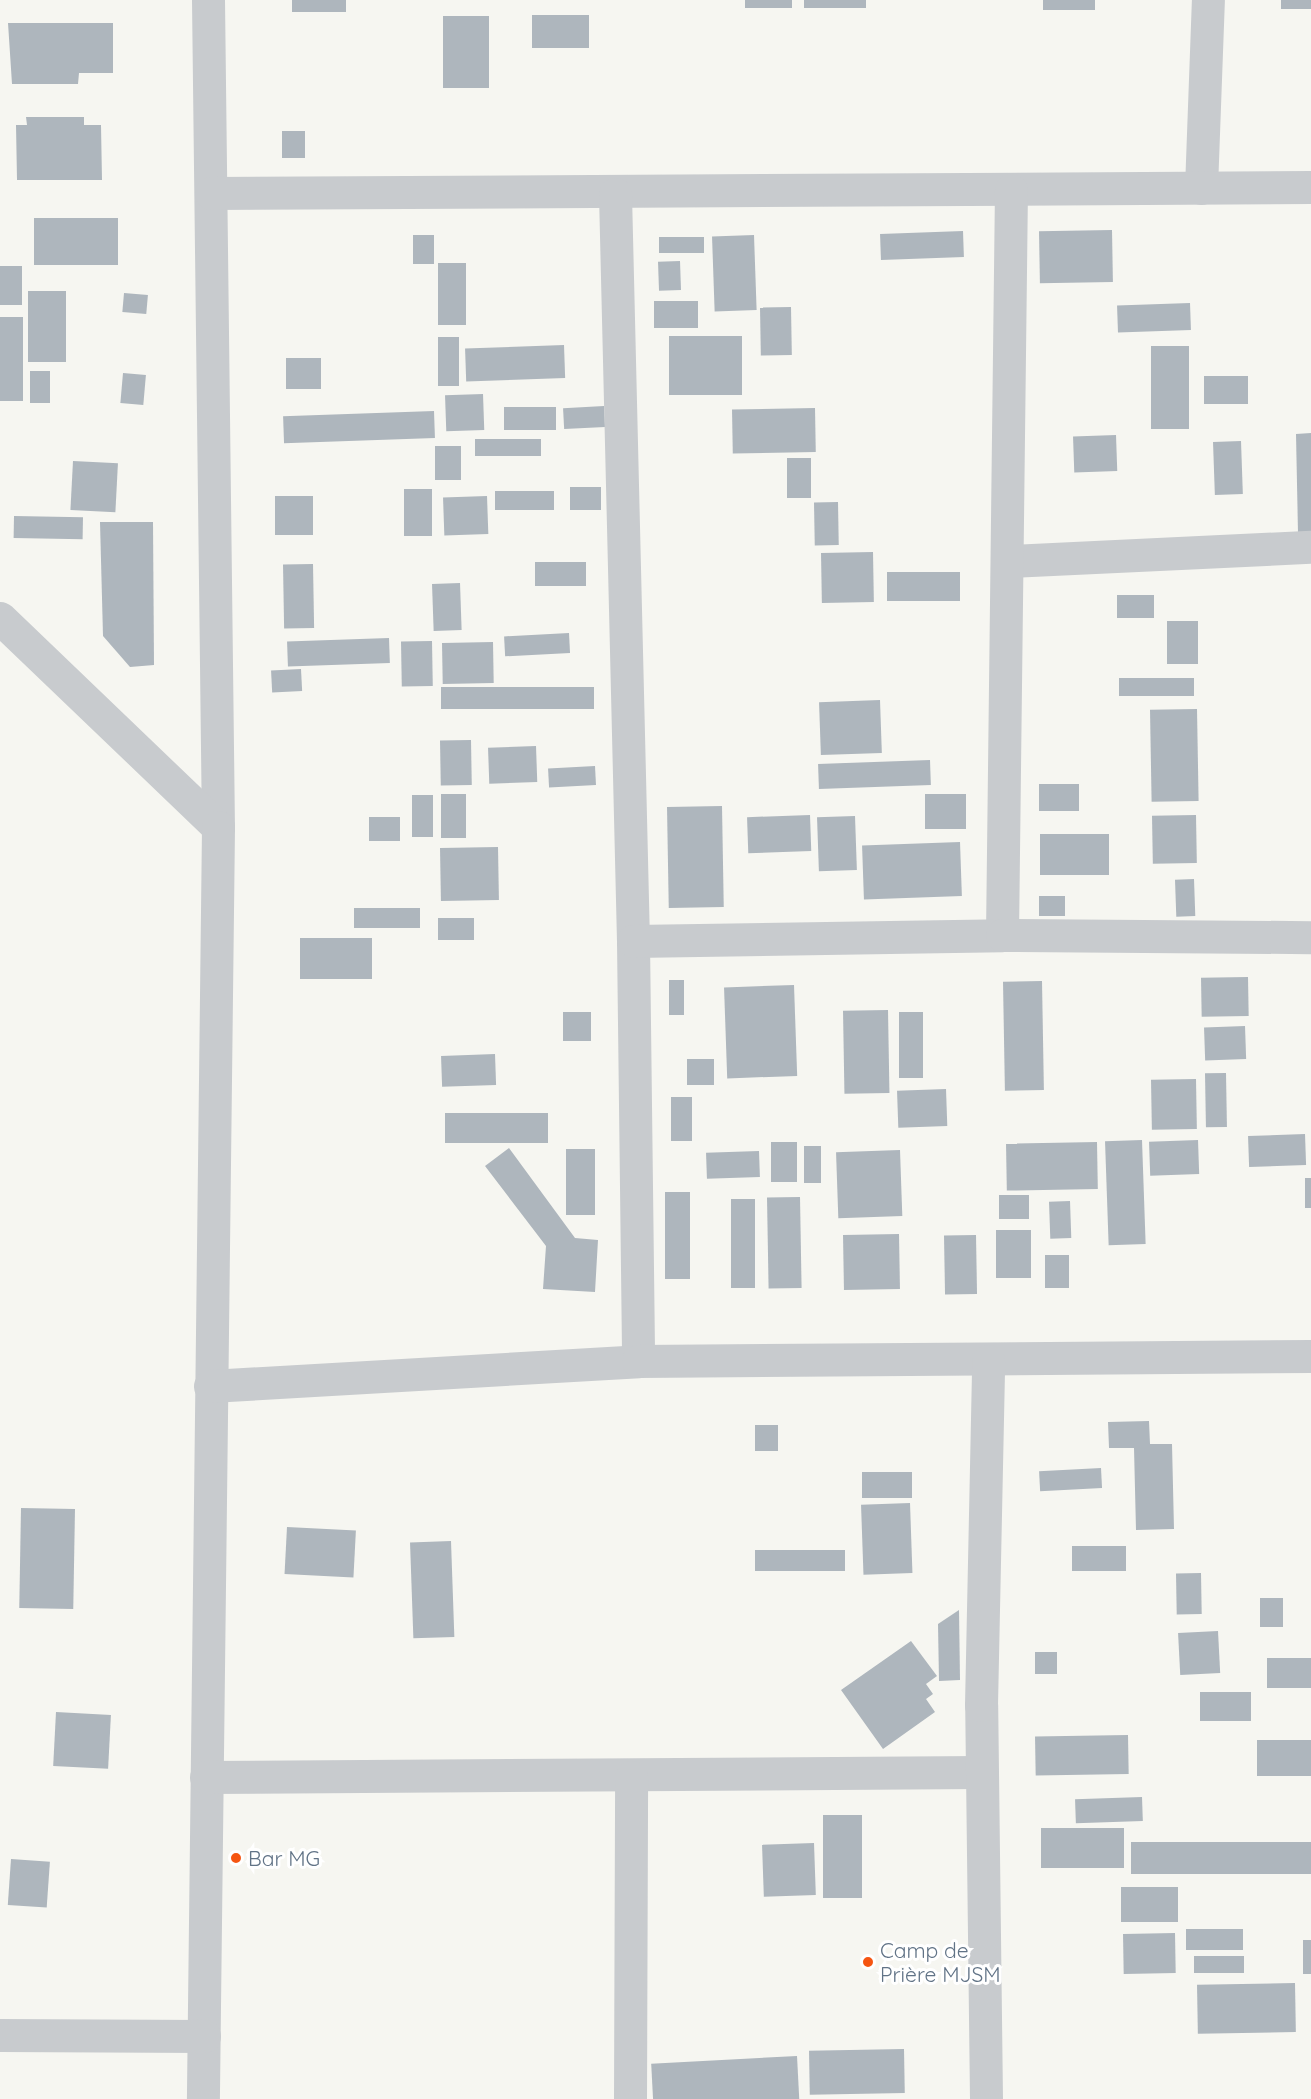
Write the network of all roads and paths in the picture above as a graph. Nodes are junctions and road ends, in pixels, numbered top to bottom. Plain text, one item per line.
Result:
1 (208, 0) edge
2 (1208, 0) edge
3 (1201, 188) junction
4 (1311, 188) edge
5 (1011, 190) junction
6 (211, 193) junction
7 (615, 194) junction
8 (1311, 547) edge
9 (1009, 561) junction
10 (0, 618) edge
11 (218, 827) junction
12 (1002, 934) junction
13 (1311, 937) edge
14 (633, 941) junction
15 (1311, 1356) edge
16 (638, 1361) junction
17 (988, 1361) junction
18 (210, 1386) junction
19 (981, 1772) junction
20 (206, 1777) junction
21 (631, 1777) junction
22 (0, 2035) edge
23 (204, 2037) junction
24 (203, 2099) edge
25 (630, 2099) edge
26 (986, 2099) edge

1 - 6 street
2 - 3 street
3 - 4 street
3 - 5 street
5 - 7 street
5 - 9 street
6 - 7 street
6 - 11 street
7 - 14 street
8 - 9 street
9 - 12 street
10 - 11 street
11 - 18 street
12 - 13 street
12 - 14 street
14 - 16 street
15 - 17 street
16 - 17 street
16 - 18 street
17 - 19 street
18 - 20 street
19 - 21 street
19 - 26 street
20 - 21 street
20 - 23 street
21 - 25 street
22 - 23 street
23 - 24 street

